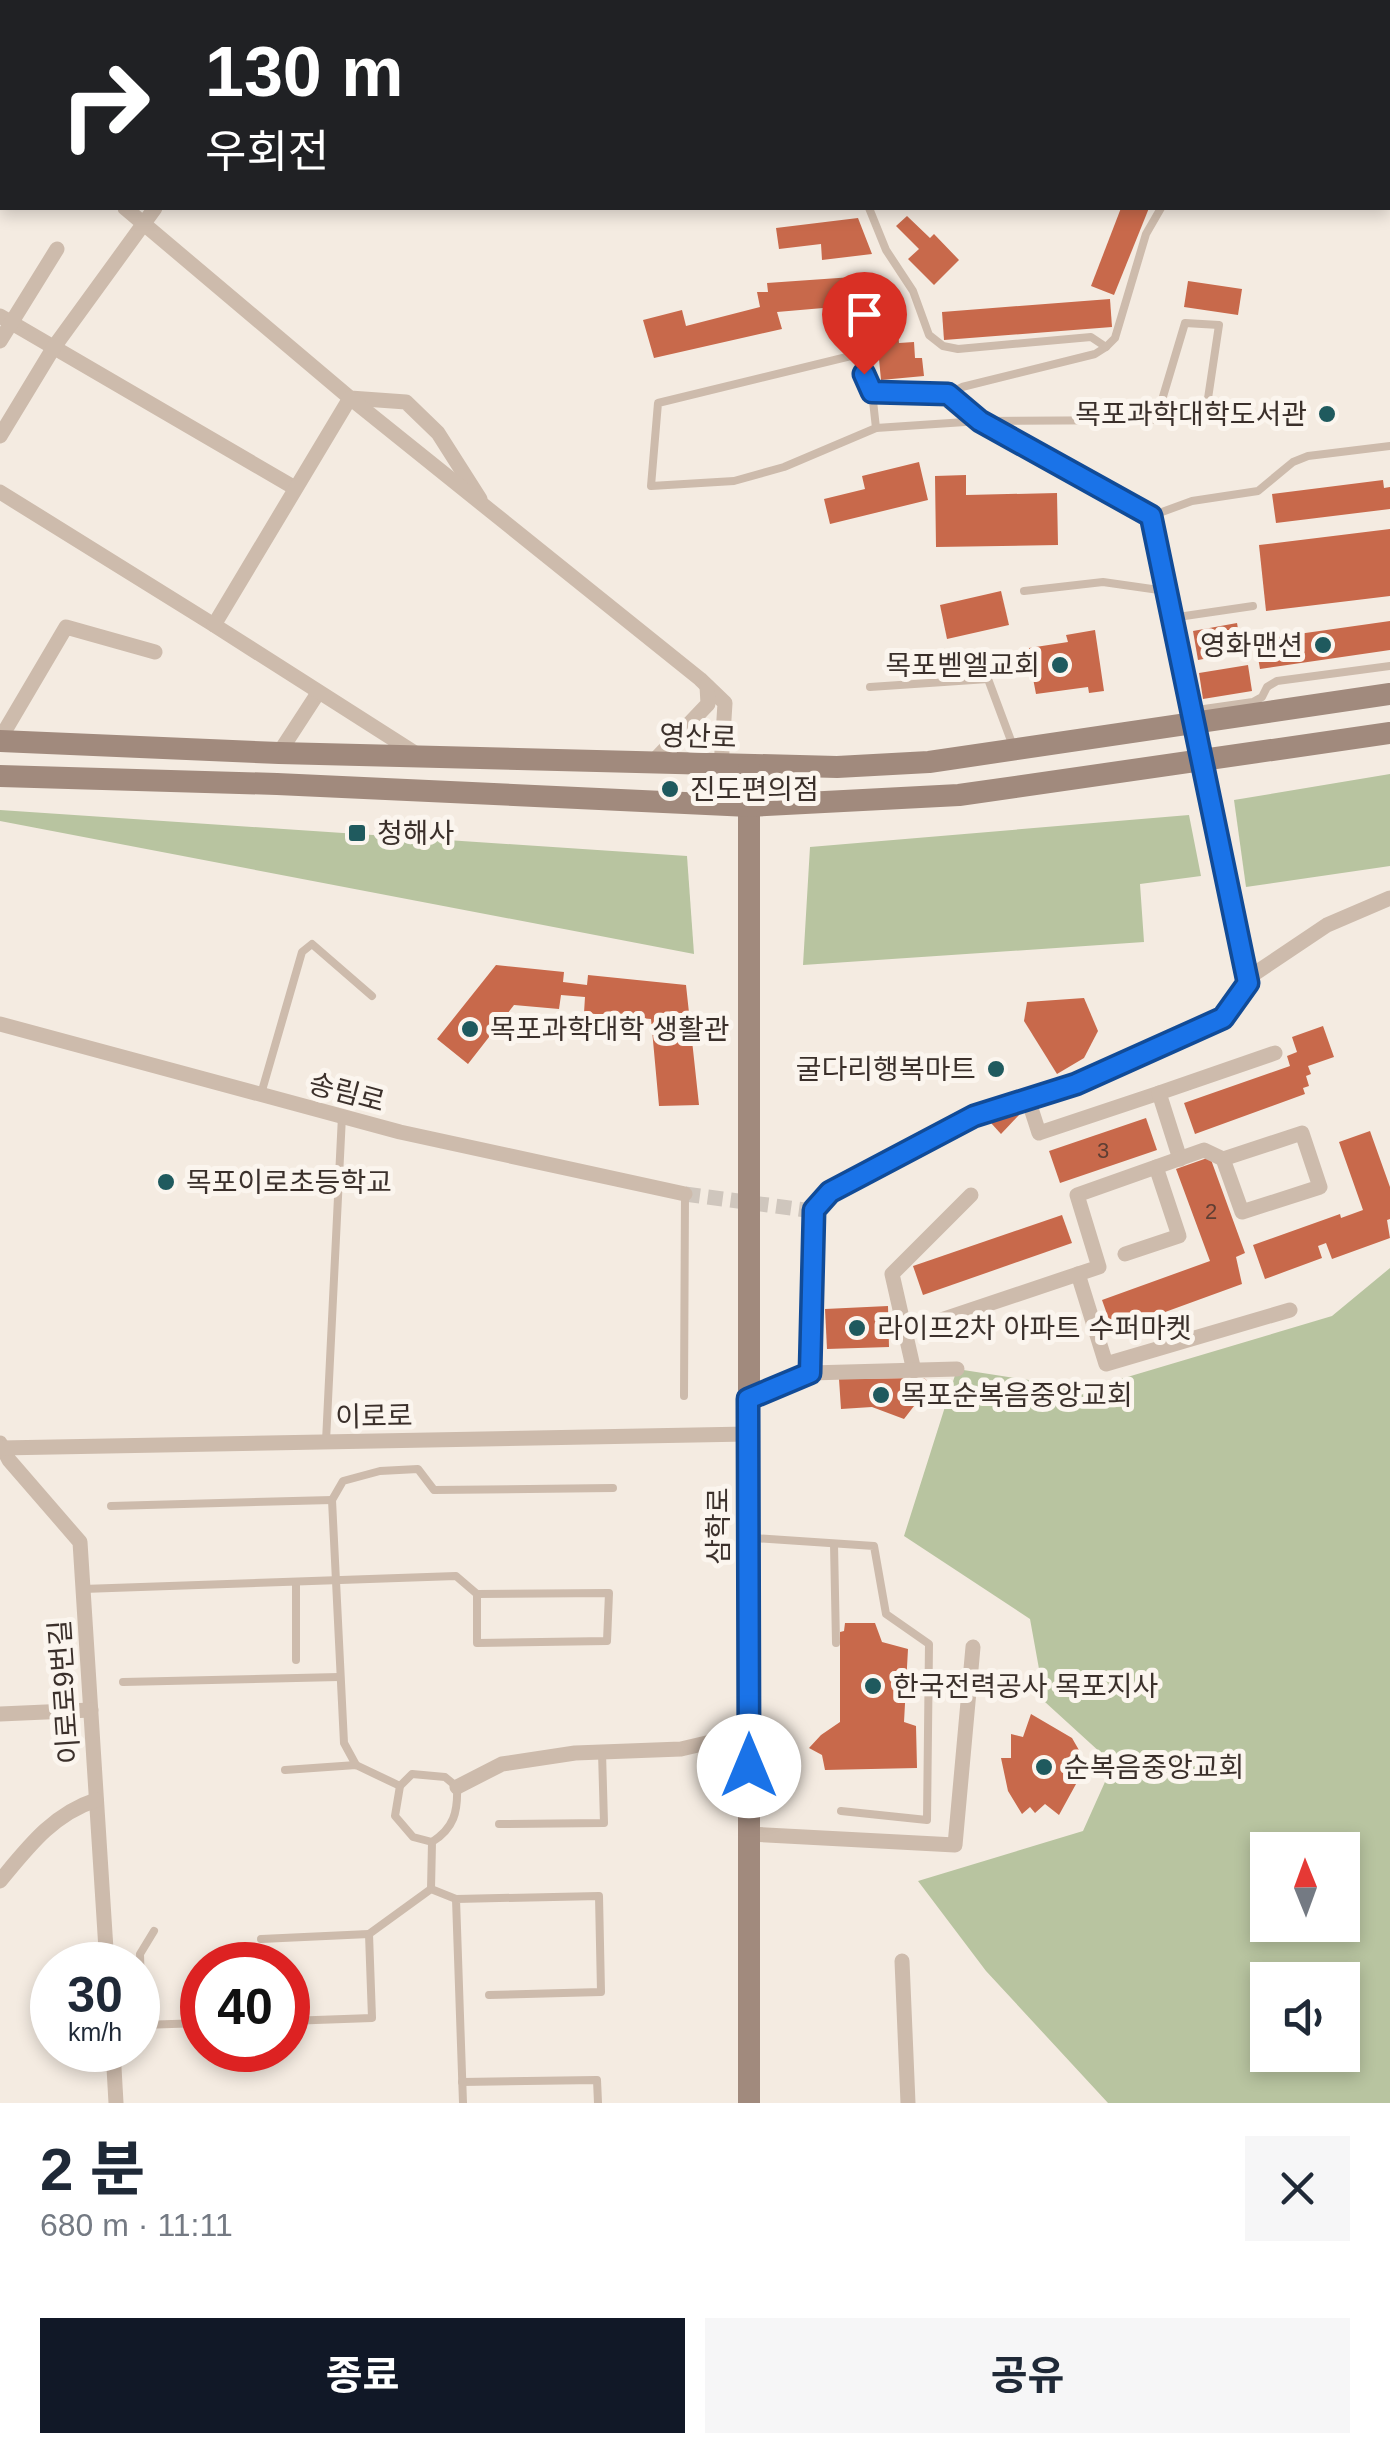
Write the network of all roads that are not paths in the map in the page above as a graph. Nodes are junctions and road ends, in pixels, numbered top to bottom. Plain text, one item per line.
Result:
1 (128, 210) edge
2 (154, 210) edge
3 (871, 210) edge
4 (1159, 210) edge
5 (144, 224) junction
6 (58, 250) dead end
7 (6, 319) edge
8 (0, 341) edge
9 (54, 347) junction
10 (1106, 348) junction
11 (872, 392) junction
12 (948, 394) junction
13 (350, 398) junction
14 (1156, 420) junction
15 (980, 421) junction
16 (876, 428) junction
17 (0, 436) edge
18 (1390, 446) edge
19 (296, 488) junction
20 (0, 492) edge
21 (487, 510) junction
22 (1151, 516) junction
23 (1024, 591) dead end
24 (1166, 591) junction
25 (1254, 606) dead end
26 (1171, 618) junction
27 (214, 624) junction
28 (156, 652) dead end
29 (1390, 666) edge
30 (707, 686) junction
31 (870, 687) dead end
32 (318, 692) junction
33 (1390, 694) edge
34 (1191, 718) junction
35 (1390, 734) edge
36 (1, 736) edge
37 (1014, 750) junction
38 (279, 753) junction
39 (420, 756) junction
40 (1201, 763) junction
41 (651, 764) junction
42 (721, 767) junction
43 (748, 768) junction
44 (0, 776) edge
45 (749, 806) junction
46 (1390, 898) edge
47 (1248, 983) junction
48 (372, 996) dead end
49 (0, 1024) edge
50 (1276, 1053) dead end
51 (1160, 1093) junction
52 (261, 1094) junction
53 (1028, 1099) junction
54 (342, 1116) junction
55 (1223, 1158) junction
56 (1180, 1159) junction
57 (1156, 1167) junction
58 (685, 1194) joint
59 (971, 1194) dead end
60 (1125, 1254) dead end
61 (1078, 1274) junction
62 (1290, 1310) dead end
63 (905, 1332) junction
64 (958, 1369) dead end
65 (914, 1371) junction
66 (810, 1373) junction
67 (684, 1396) dead end
68 (748, 1399) junction
69 (748, 1434) junction
70 (326, 1442) junction
71 (1, 1446) edge
72 (613, 1488) dead end
73 (332, 1500) junction
74 (112, 1506) dead end
75 (748, 1538) junction
76 (834, 1544) junction
77 (337, 1582) junction
78 (296, 1583) junction
79 (83, 1588) junction
80 (477, 1594) junction
81 (836, 1643) dead end
82 (974, 1646) dead end
83 (296, 1660) dead end
84 (339, 1677) junction
85 (124, 1682) dead end
86 (91, 1710) junction
87 (0, 1714) edge
88 (748, 1732) junction
89 (602, 1752) junction
90 (356, 1765) junction
91 (285, 1770) dead end
92 (400, 1786) junction
93 (457, 1786) junction
94 (96, 1800) junction
95 (842, 1810) dead end
96 (499, 1824) dead end
97 (749, 1834) junction
98 (432, 1842) junction
99 (0, 1881) edge
100 (431, 1890) junction
101 (456, 1899) junction
102 (154, 1930) dead end
103 (370, 1934) junction
104 (261, 1939) dead end
105 (105, 1942) edge
106 (902, 1962) dead end
107 (488, 1995) dead end
108 (310, 2020) edge
109 (180, 2024) edge
110 (114, 2072) edge
111 (462, 2082) junction
112 (116, 2103) edge
113 (463, 2103) edge
114 (598, 2103) edge
115 (749, 2103) edge
116 (908, 2103) edge

1 - 5 street
2 - 5 street
3 - 10 lane
4 - 10 lane
5 - 9 street
5 - 13 street
6 - 7 street
7 - 8 street
7 - 9 street
9 - 17 street
9 - 19 street
10 - 12 lane
11 - 12 lane
11 - 16 lane
11 - 16 lane
12 - 15 lane
13 - 19 street
13 - 21 street
13 - 21 street
14 - 14 lane
14 - 15 lane
15 - 16 lane
15 - 22 lane
18 - 22 lane
19 - 27 street
20 - 27 street
21 - 30 street
22 - 24 lane
23 - 24 lane
24 - 26 lane
25 - 26 lane
26 - 34 lane
27 - 32 street
28 - 36 street
29 - 34 lane
30 - 41 street
30 - 42 street
31 - 37 lane
32 - 38 street
32 - 39 street
33 - 34 street, 영산로
34 - 37 street, 영산로
34 - 40 street
35 - 40 street
36 - 38 street, 영산로
37 - 43 street, 영산로
38 - 39 street, 영산로
39 - 41 street, 영산로
40 - 45 street
40 - 47 street
41 - 42 street, 영산로
42 - 43 street, 영산로
43 - 45 street
44 - 45 street
45 - 68 street, 삼학로
46 - 47 street
47 - 53 street
48 - 52 lane
49 - 52 street, 송림로
50 - 51 street
51 - 53 street
51 - 56 street
52 - 54 street, 송림로
53 - 66 street
54 - 58 street, 송림로
54 - 70 lane
55 - 55 street
55 - 56 street
56 - 57 street
57 - 60 street
57 - 61 street
58 - 67 lane
59 - 63 street
61 - 62 street
61 - 63 street
63 - 65 street
64 - 65 street
65 - 66 street
66 - 68 street
68 - 69 street, 삼학로
69 - 70 street, 이로로
69 - 75 street, 삼학로
70 - 71 street, 이로로
71 - 79 street, 이로로9번길
72 - 73 lane
73 - 74 lane
73 - 77 lane
75 - 76 lane
75 - 88 street, 삼학로
76 - 81 lane
76 - 95 lane
77 - 78 lane
77 - 80 lane
77 - 84 lane
78 - 79 lane
78 - 83 lane
79 - 86 street, 이로로9번길
80 - 80 lane
82 - 97 street
84 - 85 lane
84 - 90 lane
86 - 87 street
86 - 94 street, 이로로9번길
88 - 89 street
88 - 97 street, 삼학로
89 - 93 street
89 - 96 lane
90 - 91 lane
90 - 92 lane
92 - 93 lane
92 - 98 lane
93 - 98 lane
94 - 99 street
94 - 105 street, 이로로9번길
97 - 115 street, 삼학로
98 - 100 lane
100 - 101 lane
100 - 103 lane
101 - 107 lane
101 - 111 lane
102 - 109 lane
103 - 104 lane
103 - 108 lane
106 - 116 street
110 - 112 street
111 - 113 lane
111 - 114 lane

